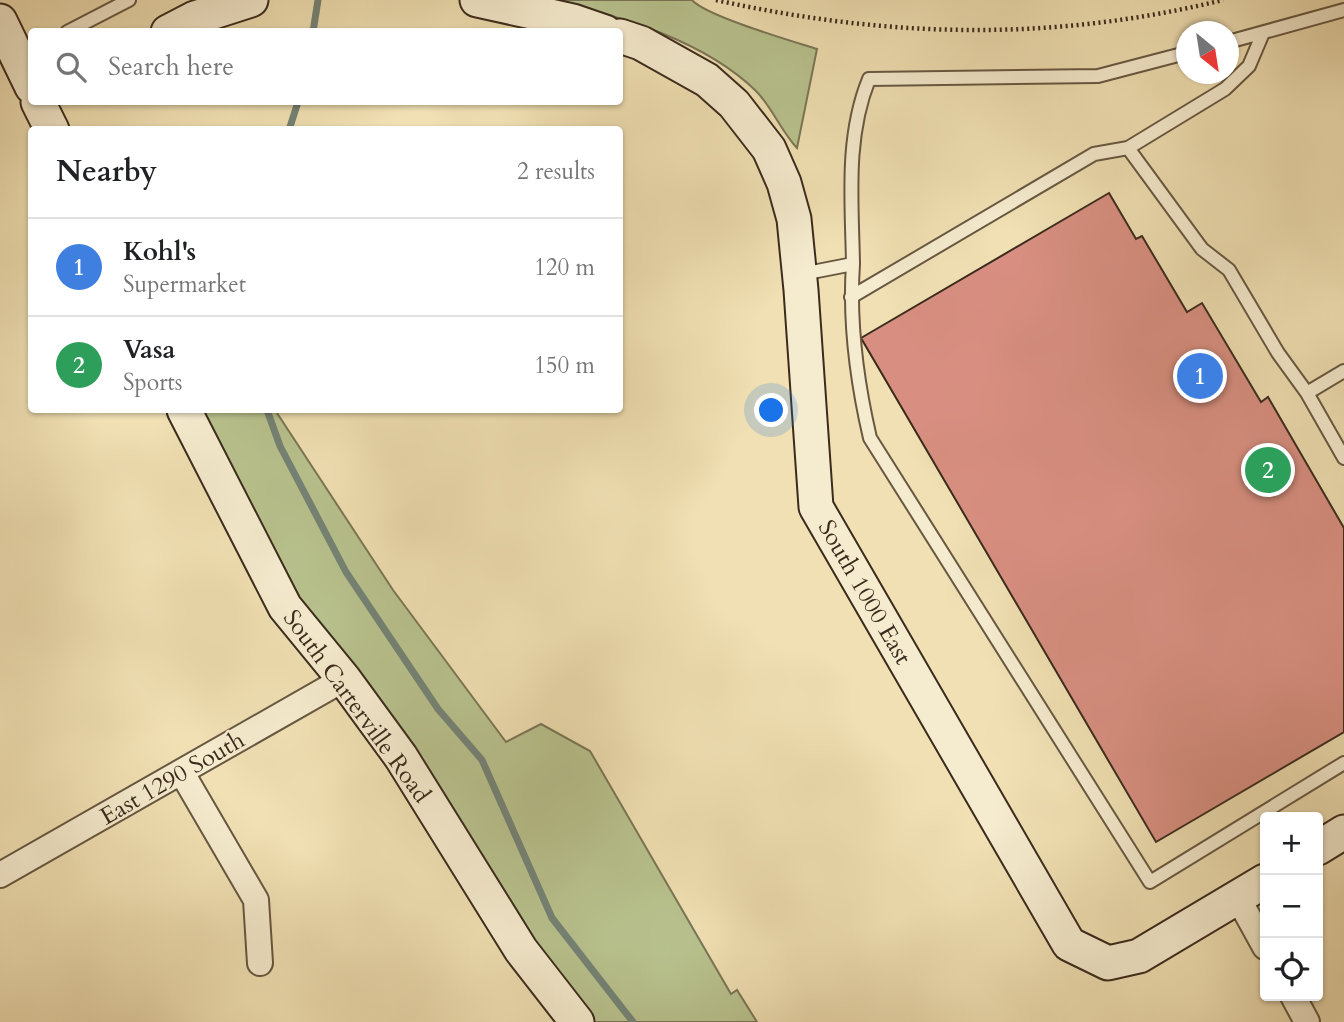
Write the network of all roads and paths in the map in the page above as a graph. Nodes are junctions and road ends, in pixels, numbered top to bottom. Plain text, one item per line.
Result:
1 (129, 0) edge
2 (251, 0) edge
3 (477, 0) edge
4 (716, 0) edge
5 (1223, 0) edge
6 (1344, 10) edge
7 (0, 21) edge
8 (75, 28) edge
9 (176, 28) edge
10 (593, 28) edge
11 (1263, 33) junction
12 (623, 37) edge
13 (1239, 39) edge
14 (24, 53) edge
15 (1176, 56) edge
16 (40, 105) edge
17 (50, 126) edge
18 (1128, 148) junction
19 (853, 264) junction
20 (799, 275) junction
21 (851, 297) junction
22 (1344, 371) edge
23 (1307, 393) junction
24 (186, 413) edge
25 (1344, 458) edge
26 (344, 679) junction
27 (1344, 764) edge
28 (182, 773) junction
29 (1344, 832) edge
30 (1323, 845) edge
31 (0, 875) edge
32 (1252, 889) edge
33 (1263, 938) edge
34 (260, 963) dead end
35 (1296, 1001) edge
36 (577, 1022) edge
37 (1307, 1022) edge

1 - 8 lane
2 - 9 street
3 - 10 street
4 - 5 path
6 - 11 lane
7 - 14 street
11 - 13 lane
11 - 18 lane
12 - 20 street, South 1000 East
15 - 19 lane
16 - 17 street
18 - 21 lane
18 - 23 lane
19 - 20 lane
19 - 21 lane
20 - 32 street, South 1000 East
21 - 27 lane
22 - 23 lane
23 - 25 lane
24 - 26 street, South Carterville Road
26 - 28 street, East 1290 South
26 - 36 street, South Carterville Road
28 - 31 street, East 1290 South
28 - 34 street
29 - 30 street
32 - 33 street
35 - 37 street

